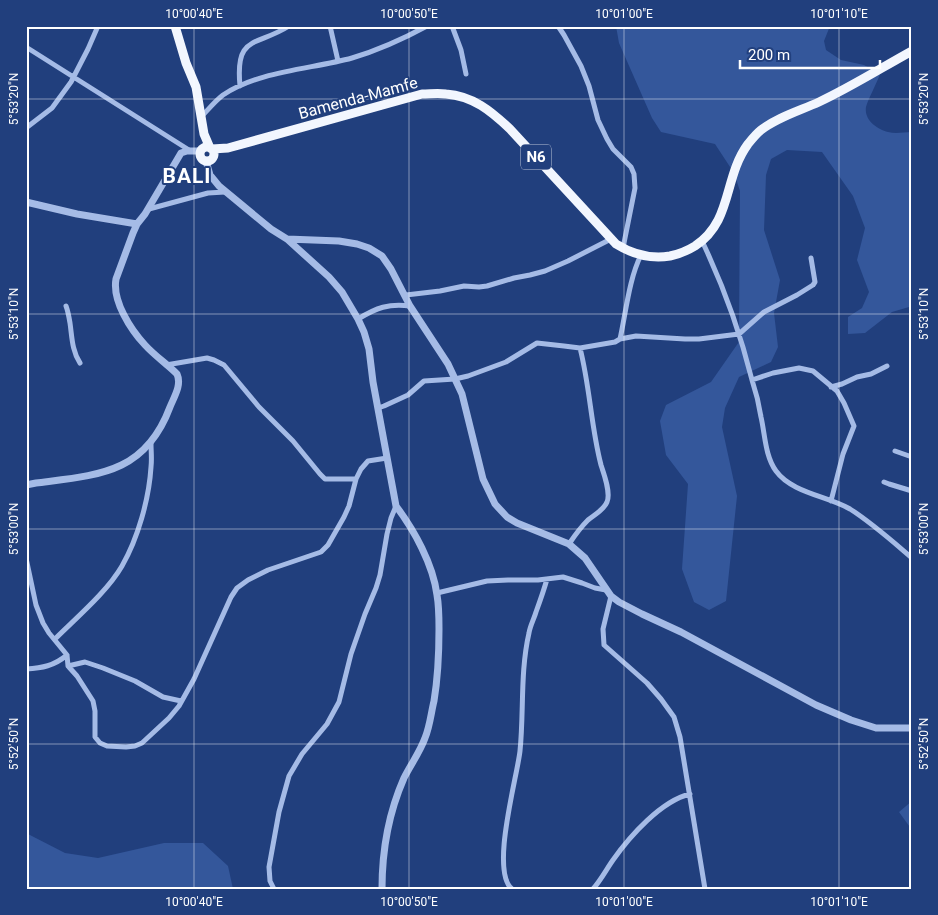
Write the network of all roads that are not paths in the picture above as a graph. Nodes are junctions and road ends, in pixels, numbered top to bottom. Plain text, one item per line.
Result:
1 (98, 26) edge
2 (175, 26) edge
3 (290, 26) edge
4 (330, 26) edge
5 (427, 26) edge
6 (452, 26) edge
7 (558, 26) edge
8 (418, 28) edge
9 (26, 47) edge
10 (912, 51) edge
11 (338, 61) junction
12 (466, 74) dead end
13 (74, 78) junction
14 (240, 86) junction
15 (201, 118) junction
16 (26, 128) edge
17 (189, 150) junction
18 (207, 153) junction
19 (225, 192) junction
20 (26, 202) edge
21 (149, 209) junction
22 (137, 224) junction
23 (287, 239) junction
24 (611, 239) junction
25 (702, 241) junction
26 (623, 249) junction
27 (641, 255) junction
28 (811, 258) dead end
29 (406, 295) junction
30 (66, 306) dead end
31 (410, 306) junction
32 (358, 319) junction
33 (739, 334) junction
34 (620, 339) junction
35 (580, 348) junction
36 (80, 364) dead end
37 (166, 365) junction
38 (887, 366) dead end
39 (455, 379) junction
40 (752, 380) junction
41 (831, 387) junction
42 (378, 408) junction
43 (150, 444) junction
44 (895, 451) dead end
45 (912, 457) edge
46 (387, 458) junction
47 (356, 478) junction
48 (884, 482) dead end
49 (26, 486) edge
50 (912, 491) edge
51 (831, 501) junction
52 (396, 506) junction
53 (569, 544) junction
54 (26, 558) edge
55 (912, 558) edge
56 (547, 579) junction
57 (437, 593) junction
58 (609, 593) junction
59 (55, 639) junction
60 (67, 656) junction
61 (68, 666) junction
62 (26, 669) edge
63 (181, 701) junction
64 (912, 728) edge
65 (690, 794) junction
66 (274, 889) edge
67 (382, 889) edge
68 (512, 889) edge
69 (593, 889) edge
70 (705, 889) edge

1 - 13 street
2 - 15 highway
3 - 14 street
4 - 11 street
5 - 8 street
6 - 12 street
7 - 26 street
8 - 11 street
9 - 13 street
10 - 25 highway, Bamenda-Mamfe / N6
11 - 14 street
13 - 16 street
13 - 17 street
14 - 15 street
15 - 18 highway
17 - 18 street
17 - 21 street
18 - 19 street
18 - 24 highway, Bamenda-Mamfe / N6
19 - 21 street
19 - 23 street
20 - 22 street
21 - 22 street
22 - 37 street
23 - 29 street
23 - 32 street
24 - 26 highway, Bamenda-Mamfe / N6
24 - 29 street
25 - 27 highway, Bamenda-Mamfe / N6
25 - 33 street
26 - 27 highway, Bamenda-Mamfe / N6
27 - 34 street
28 - 33 street
29 - 31 street
30 - 36 street
31 - 32 street
31 - 39 street
32 - 42 street
33 - 34 street
33 - 40 street
34 - 35 street
35 - 39 street
35 - 53 street
37 - 43 street
37 - 47 street
38 - 41 street
39 - 42 street
39 - 53 street
40 - 41 street
40 - 51 street
41 - 51 street
42 - 46 street
43 - 49 street
43 - 59 street
44 - 45 street
46 - 47 street
46 - 52 street
47 - 63 street
48 - 50 street
51 - 55 street
52 - 57 street
52 - 66 street
53 - 58 street
54 - 59 street
56 - 57 street
56 - 58 street
56 - 68 street
57 - 67 street
58 - 64 street
58 - 65 street
59 - 60 street
60 - 61 street
60 - 62 street
61 - 63 street
61 - 63 street
65 - 69 street
65 - 70 street

